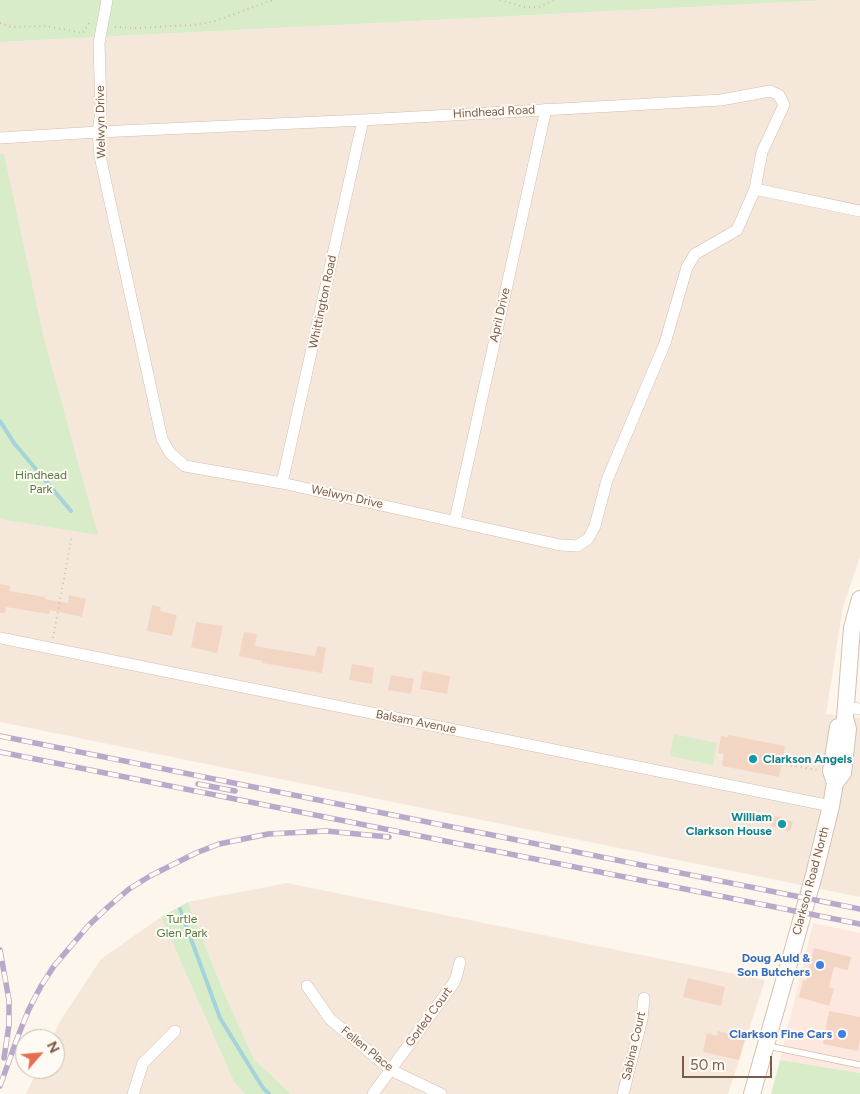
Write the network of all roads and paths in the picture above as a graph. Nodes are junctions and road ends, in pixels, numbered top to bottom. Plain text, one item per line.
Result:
1 (107, 0) edge
2 (273, 0) edge
3 (500, 0) edge
4 (554, 0) edge
5 (0, 23) edge
6 (93, 24) dead end
7 (111, 26) dead end
8 (546, 109) junction
9 (363, 120) junction
10 (98, 132) junction
11 (0, 138) edge
12 (755, 189) junction
13 (860, 211) edge
14 (282, 483) junction
15 (454, 520) junction
16 (72, 535) dead end
17 (859, 606) edge
18 (0, 638) edge
19 (51, 648) junction
20 (851, 711) edge
21 (781, 764) dead end
22 (830, 777) junction
23 (831, 806) junction
24 (460, 962) dead end
25 (307, 986) dead end
26 (644, 998) dead end
27 (175, 1031) dead end
28 (766, 1046) junction
29 (860, 1064) edge
30 (391, 1070) junction
31 (133, 1094) edge
32 (373, 1094) edge
33 (441, 1094) edge
34 (623, 1094) edge
35 (752, 1094) edge

1 - 10 street, Welwyn Drive
2 - 7 path
3 - 4 path
5 - 6 path
8 - 9 street, Hindhead Road
8 - 12 street, Hindhead Road
8 - 15 street, April Drive
9 - 10 street, Hindhead Road
9 - 14 street, Whittington Road
10 - 11 street, Hindhead Road
10 - 14 street, Welwyn Drive
12 - 13 street
12 - 15 street, Welwyn Drive
14 - 15 street, Welwyn Drive
16 - 19 path
17 - 20 street, Clarkson Road North
18 - 19 street, Balsam Avenue
19 - 23 street, Balsam Avenue
20 - 22 street, Clarkson Road North
21 - 22 path
22 - 23 street, Clarkson Road North
23 - 28 street, Clarkson Road North
24 - 30 street, Gorled Court
25 - 30 street, Fellen Place
26 - 34 street, Sabina Court
27 - 31 street
28 - 29 lane
28 - 35 street, Clarkson Road North
30 - 32 street, Gorled Court
30 - 33 street, Fellen Place

